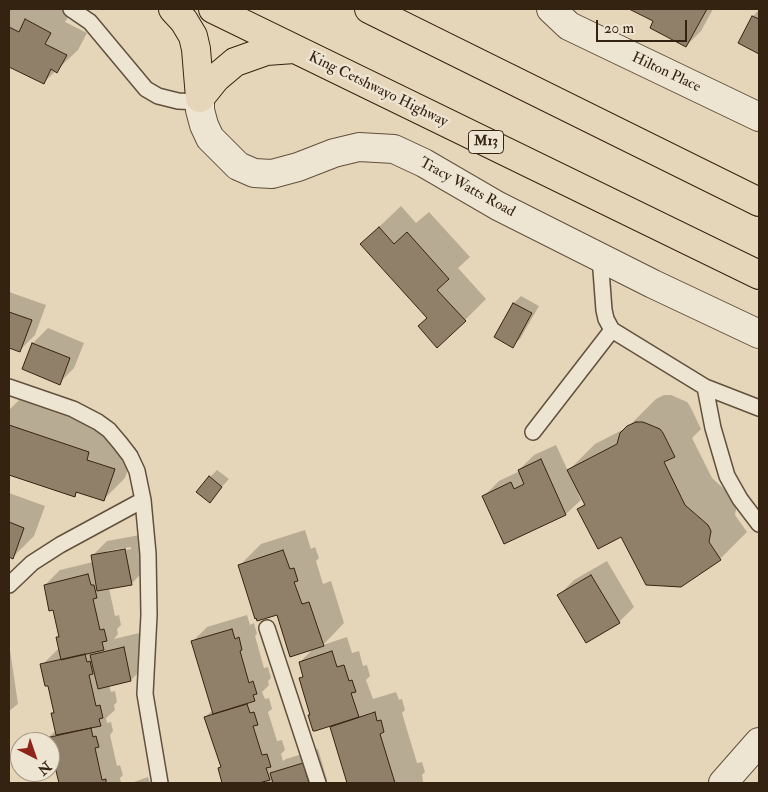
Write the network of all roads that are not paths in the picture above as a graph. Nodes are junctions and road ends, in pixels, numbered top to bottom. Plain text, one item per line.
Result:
1 (71, 9) edge
2 (173, 9) edge
3 (213, 9) edge
4 (369, 9) edge
5 (552, 9) edge
6 (294, 49) junction
7 (200, 100) junction
8 (759, 117) edge
9 (759, 202) edge
10 (600, 257) junction
11 (759, 275) edge
12 (612, 330) junction
13 (759, 334) edge
14 (9, 387) edge
15 (705, 387) junction
16 (759, 408) edge
17 (533, 432) dead end
18 (143, 500) junction
19 (759, 524) edge
20 (9, 585) edge
21 (267, 628) dead end
22 (759, 742) edge
23 (160, 783) edge
24 (318, 783) edge
25 (723, 783) edge

1 - 7 lane
2 - 7 highway
3 - 6 highway, King Cetshwayo Highway / M13
4 - 9 highway
5 - 8 street, Hilton Place
6 - 7 highway
6 - 11 highway, King Cetshwayo Highway / M13
7 - 10 street, Tracy Watts Road
10 - 12 lane
10 - 13 street, Tracy Watts Road
12 - 15 lane
12 - 17 lane
14 - 18 lane
15 - 16 lane
15 - 19 lane
18 - 20 lane
18 - 23 lane
21 - 24 lane
22 - 25 street

